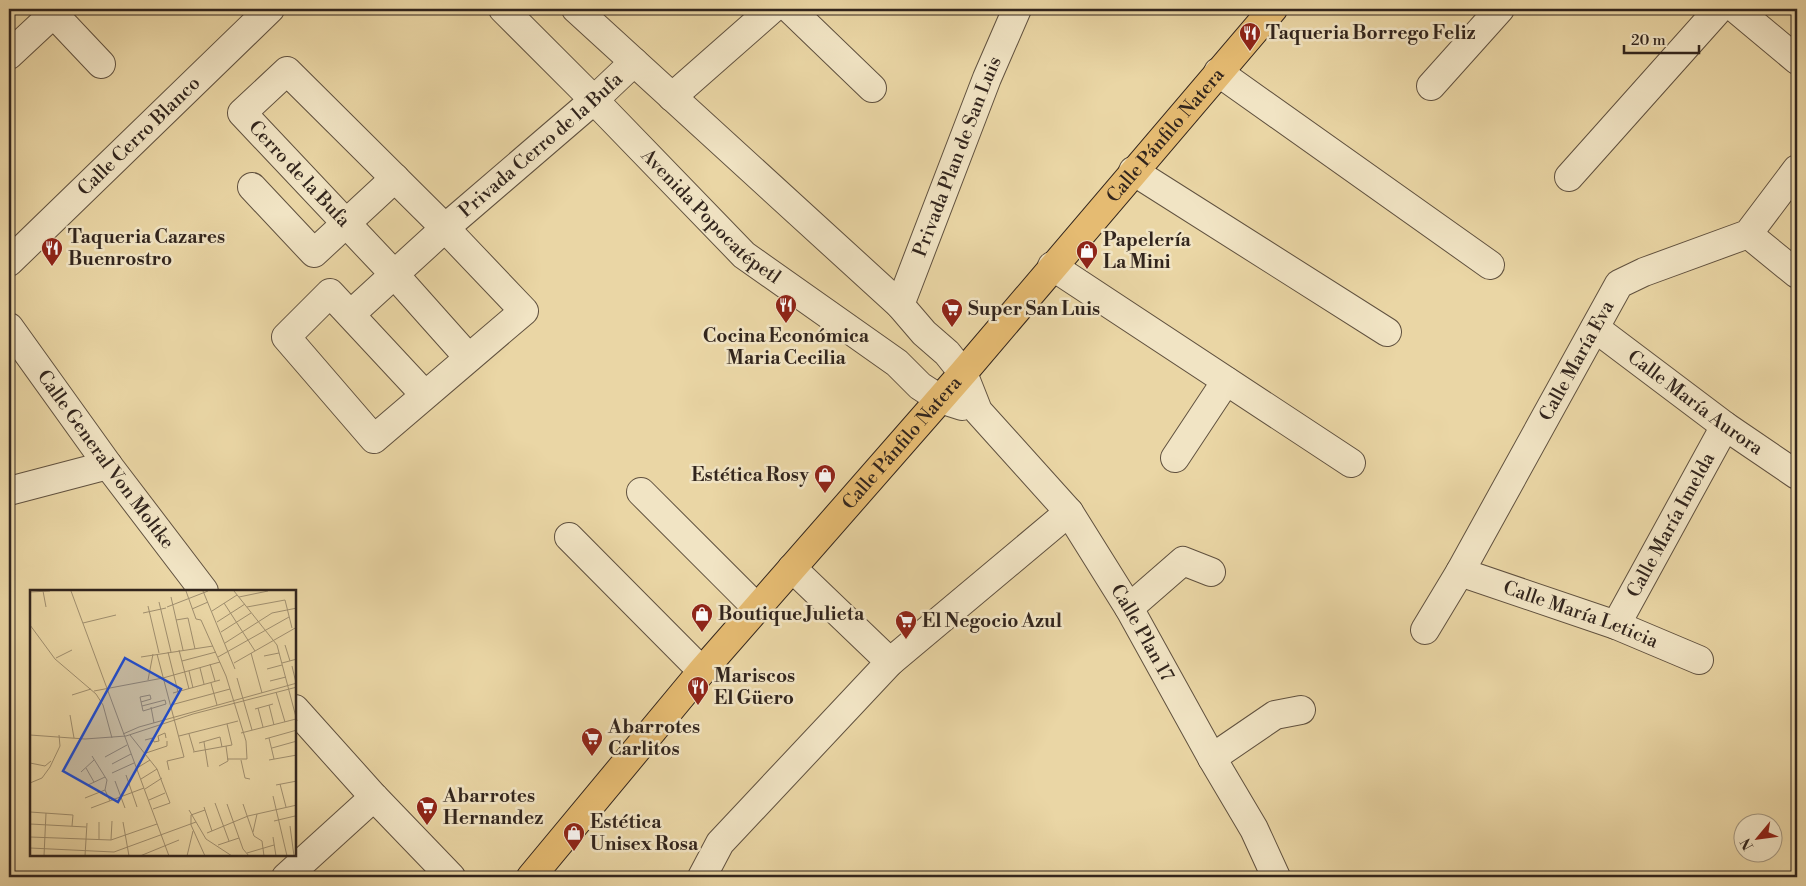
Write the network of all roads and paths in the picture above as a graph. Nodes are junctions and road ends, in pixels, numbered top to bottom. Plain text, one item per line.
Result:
1 (503, 9) edge
2 (576, 9) edge
3 (772, 9) edge
4 (790, 9) edge
5 (1017, 9) edge
6 (1273, 9) edge
7 (1500, 9) edge
8 (1719, 9) edge
9 (1736, 9) edge
10 (51, 11) edge
11 (263, 11) edge
12 (9, 55) edge
13 (1797, 60) edge
14 (634, 62) junction
15 (100, 64) dead end
16 (1218, 72) junction
17 (1431, 86) dead end
18 (872, 88) dead end
19 (672, 97) junction
20 (594, 100) junction
21 (242, 113) joint
22 (1797, 169) edge
23 (1133, 171) junction
24 (1569, 176) dead end
25 (395, 178) junction
26 (252, 187) dead end
27 (347, 224) junction
28 (445, 228) junction
29 (1748, 234) junction
30 (9, 262) edge
31 (1490, 265) dead end
32 (1052, 266) junction
33 (394, 274) junction
34 (1797, 274) edge
35 (900, 305) junction
36 (351, 314) junction
37 (9, 327) edge
38 (1594, 328) junction
39 (1387, 332) dead end
40 (924, 333) junction
41 (468, 357) junction
42 (897, 363) junction
43 (963, 373) junction
44 (1226, 381) junction
45 (424, 395) junction
46 (940, 399) junction
47 (978, 411) junction
48 (1725, 426) junction
49 (1175, 458) dead end
50 (1351, 462) dead end
51 (108, 465) junction
52 (1797, 475) edge
53 (9, 491) edge
54 (641, 492) dead end
55 (1069, 512) junction
56 (569, 537) dead end
57 (792, 568) junction
58 (1211, 572) dead end
59 (1460, 572) junction
60 (203, 590) edge
61 (757, 608) junction
62 (1129, 608) junction
63 (1616, 625) junction
64 (1425, 630) dead end
65 (1699, 660) dead end
66 (890, 662) junction
67 (702, 671) junction
68 (296, 710) edge
69 (1302, 710) dead end
70 (1212, 758) junction
71 (374, 797) junction
72 (286, 877) edge
73 (451, 877) edge
74 (531, 877) edge
75 (702, 877) edge
76 (1276, 877) edge

1 - 20 street, Avenida Popocatépetl
2 - 14 street
3 - 19 street
4 - 18 street
5 - 35 street, Privada Plan de San Luis
6 - 16 main road, Calle Pánfilo Natera
7 - 17 street
8 - 24 street
9 - 13 street
10 - 12 street
10 - 15 street
11 - 30 street, Calle Cerro Blanco
14 - 19 street
14 - 20 street, Privada Cerro de la Bufa
16 - 23 main road, Calle Pánfilo Natera
16 - 31 street
19 - 35 street
20 - 28 street, Privada Cerro de la Bufa
20 - 42 street, Avenida Popocatépetl
21 - 25 street, Privada Cerro de la Bufa
21 - 27 street, Cerro de la Bufa
22 - 29 street
23 - 32 main road, Calle Pánfilo Natera
23 - 39 street
25 - 27 street
25 - 28 street, Privada Cerro de la Bufa
26 - 27 street, Cerro de la Bufa
27 - 33 street
28 - 33 street
28 - 41 street, Privada Cerro de la Bufa
29 - 34 street
29 - 38 street, Calle María Eva
32 - 43 main road, Calle Pánfilo Natera
32 - 44 street
33 - 36 street
33 - 41 street
35 - 40 street
36 - 45 street
36 - 45 street, Privada Cerro de la Bufa
37 - 51 street, Calle General Von Moltke
38 - 48 street, Calle María Aurora
38 - 59 street, Calle María Eva
40 - 42 street
40 - 43 street
41 - 45 street, Privada Cerro de la Bufa
42 - 46 street, Avenida Popocatépetl
43 - 46 main road, Calle Pánfilo Natera
43 - 47 street, Calle Plan 17
44 - 49 street
44 - 50 street
46 - 47 street
46 - 57 main road, Calle Pánfilo Natera
47 - 55 street, Calle Plan 17
48 - 52 street, Calle María Aurora
48 - 63 street, Calle María Imelda
51 - 53 street
51 - 60 street, Calle General Von Moltke
54 - 61 street
55 - 62 street, Calle Plan 17
55 - 66 street
56 - 67 street
57 - 61 main road, Calle Pánfilo Natera
57 - 66 street
58 - 62 street
59 - 63 street, Calle María Leticia
59 - 64 street, Calle María Eva
61 - 67 main road, Calle Pánfilo Natera
62 - 70 street, Calle Plan 17
63 - 65 street, Calle María Leticia
66 - 75 street
67 - 74 main road, Calle Pánfilo Natera
68 - 71 street
69 - 70 street
70 - 76 street, Calle Plan 17
71 - 72 street
71 - 73 street

